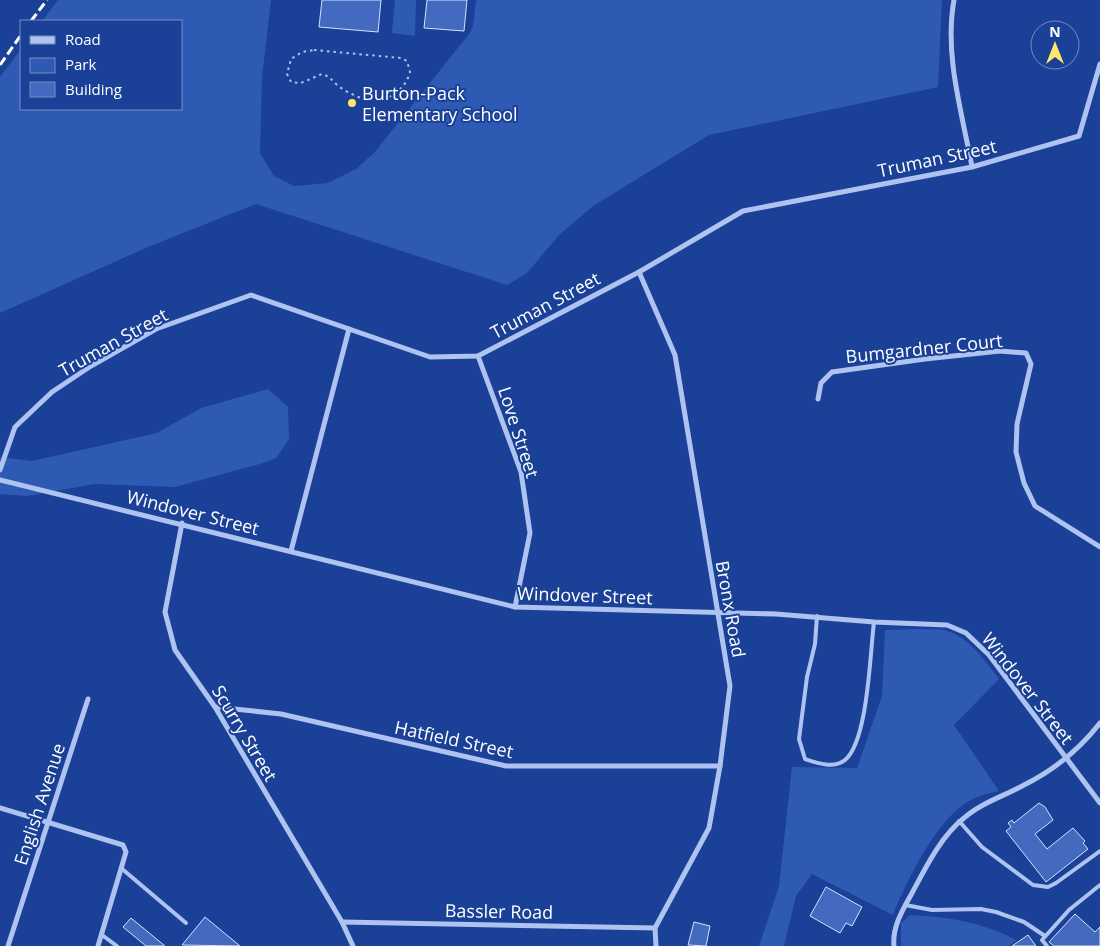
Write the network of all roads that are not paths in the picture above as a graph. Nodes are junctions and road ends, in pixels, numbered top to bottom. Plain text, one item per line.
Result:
1 (954, 0) edge
2 (1100, 64) edge
3 (972, 167) junction
4 (639, 272) junction
5 (348, 329) junction
6 (478, 356) junction
7 (818, 399) dead end
8 (0, 470) edge
9 (0, 480) edge
10 (182, 523) junction
11 (1100, 547) edge
12 (291, 551) junction
13 (515, 607) junction
14 (718, 613) junction
15 (817, 616) junction
16 (874, 622) junction
17 (88, 699) dead end
18 (215, 707) junction
19 (1100, 723) edge
20 (1066, 759) junction
21 (720, 766) junction
22 (1100, 803) edge
23 (0, 808) edge
24 (959, 821) junction
25 (47, 822) junction
26 (1100, 851) edge
27 (121, 868) junction
28 (1100, 885) edge
29 (905, 905) junction
30 (342, 922) junction
31 (186, 923) dead end
32 (655, 928) junction
33 (102, 935) junction
34 (1046, 936) junction
35 (8, 946) edge
36 (98, 946) edge
37 (117, 946) edge
38 (353, 946) edge
39 (656, 946) edge
40 (894, 946) edge
41 (1047, 946) edge

1 - 3 street
2 - 3 street, Truman Street
3 - 4 street, Truman Street
4 - 6 street, Truman Street
4 - 14 street, Bronx Road
5 - 6 street, Truman Street
5 - 8 street, Truman Street
5 - 12 street
6 - 13 street, Love Street
7 - 11 street, Bumgardner Court
9 - 10 street, Windover Street
10 - 12 street, Windover Street
10 - 18 street, Scurry Street
12 - 13 street, Windover Street
13 - 14 street, Windover Street
14 - 15 street, Windover Street
14 - 21 street, Bronx Road
15 - 16 street, Windover Street
15 - 16 lane
16 - 20 street, Windover Street
17 - 25 street, English Avenue
18 - 21 street, Hatfield Street
18 - 30 street, Scurry Street
19 - 20 street
20 - 22 street, Windover Street
20 - 24 street
21 - 32 street, Bronx Road
23 - 25 street
24 - 26 lane
24 - 29 street
25 - 27 street
25 - 35 street, English Avenue
27 - 31 lane
27 - 33 street
28 - 34 lane
29 - 34 lane
29 - 40 street
30 - 32 street, Bassler Road
30 - 38 street, Scurry Street
32 - 39 street
33 - 36 street
33 - 37 lane
34 - 41 lane

